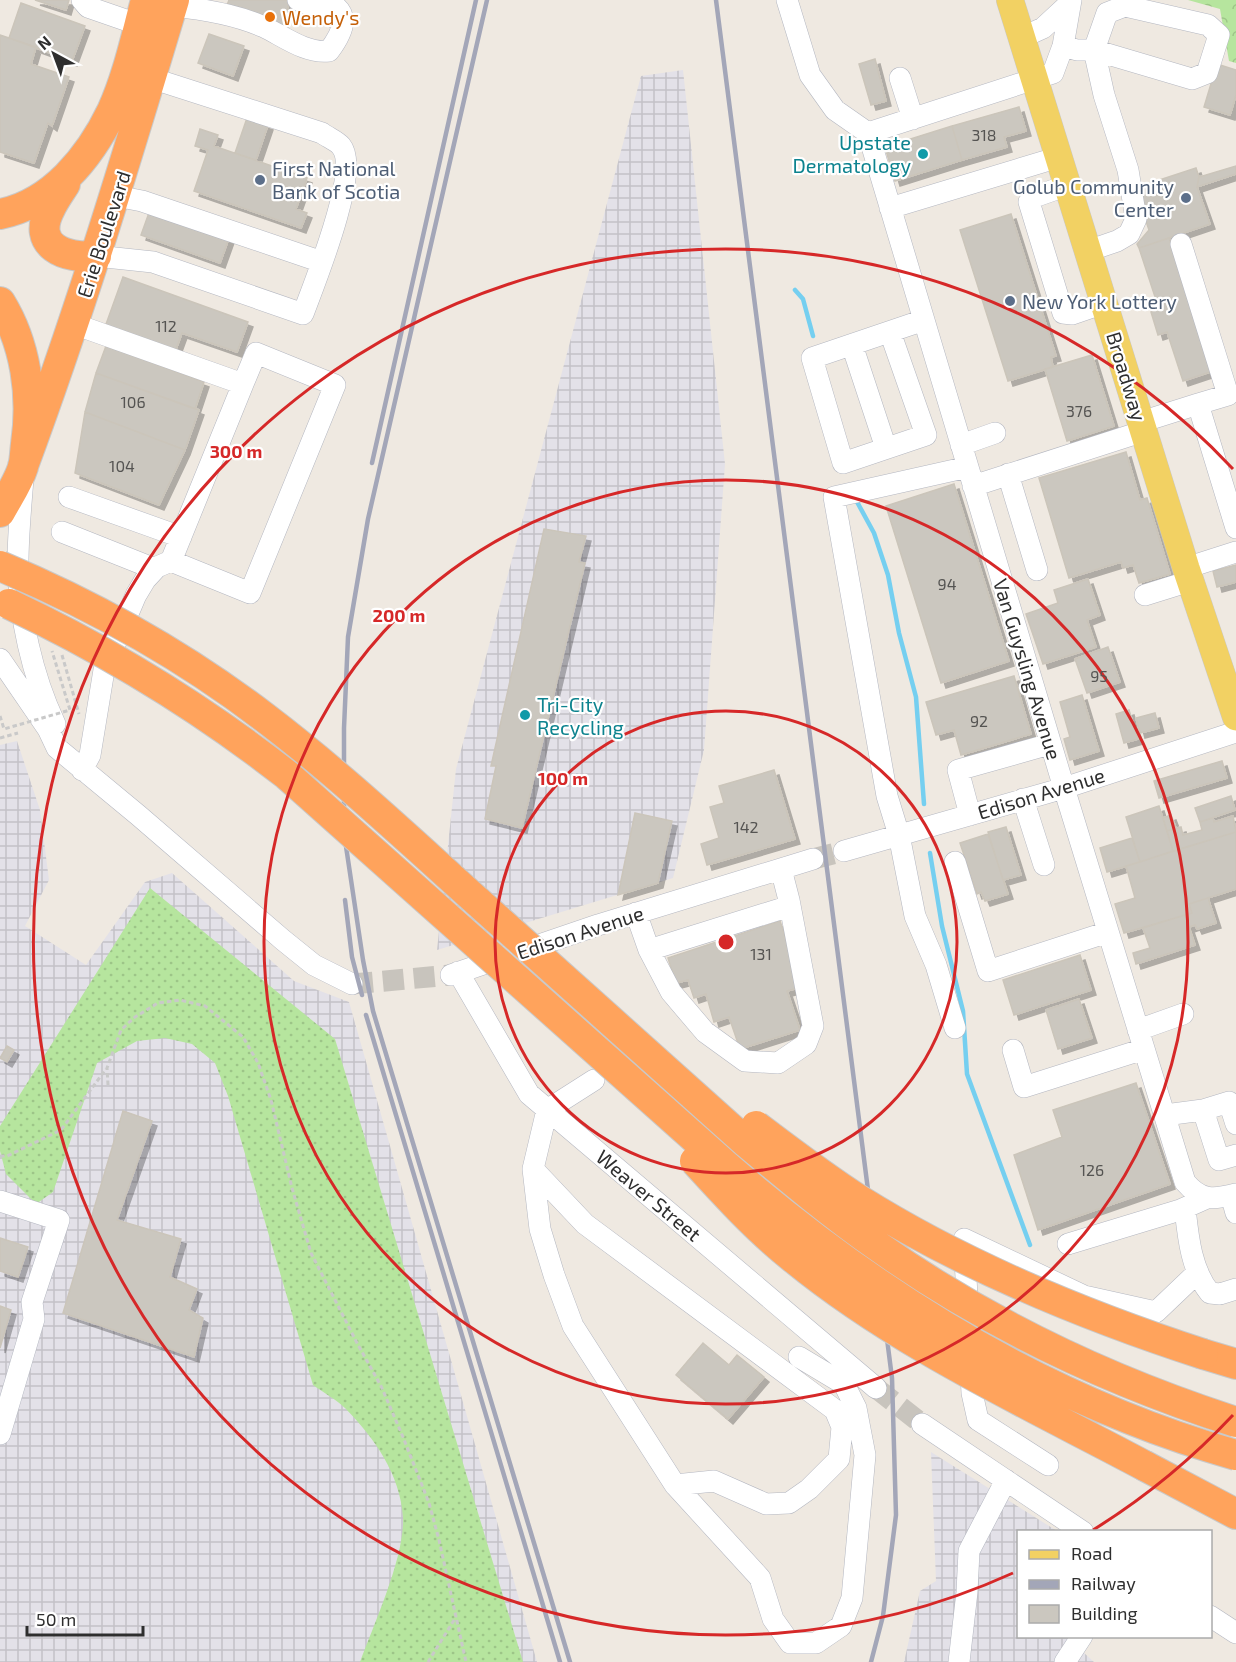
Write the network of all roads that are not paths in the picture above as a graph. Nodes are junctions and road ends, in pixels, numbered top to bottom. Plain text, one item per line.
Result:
1 (82, 0) edge
2 (298, 0) edge
3 (322, 0) edge
4 (787, 0) edge
5 (1010, 0) edge
6 (1071, 2) edge
7 (104, 6) edge
8 (158, 8) edge
9 (263, 27) junction
10 (1021, 38) junction
11 (1063, 46) junction
12 (1094, 50) junction
13 (151, 78) junction
14 (900, 78) dead end
15 (1035, 79) junction
16 (912, 119) junction
17 (868, 133) junction
18 (1059, 157) junction
19 (80, 162) junction
20 (1068, 185) junction
21 (116, 196) junction
22 (890, 208) junction
23 (0, 214) edge
24 (1181, 244) dead end
25 (1088, 251) junction
26 (96, 256) junction
27 (322, 262) junction
28 (0, 302) edge
29 (1104, 303) junction
30 (924, 320) junction
31 (74, 324) junction
32 (890, 332) junction
33 (852, 345) junction
34 (243, 384) junction
35 (1232, 400) edge
36 (1198, 404) junction
37 (1142, 426) junction
38 (995, 433) dead end
39 (961, 445) junction
40 (885, 448) junction
41 (23, 466) junction
42 (1008, 474) junction
43 (970, 476) junction
44 (69, 497) dead end
45 (0, 512) edge
46 (1234, 517) edge
47 (62, 532) dead end
48 (181, 537) junction
49 (1236, 552) edge
50 (163, 565) junction
51 (7, 568) edge
52 (1037, 570) dead end
53 (1188, 574) junction
54 (1145, 596) dead end
55 (0, 600) edge
56 (0, 658) edge
57 (1236, 717) edge
58 (1236, 732) edge
59 (1050, 744) junction
60 (84, 766) junction
61 (1064, 788) junction
62 (1023, 799) junction
63 (970, 815) junction
64 (898, 835) junction
65 (844, 851) tunnel mouth
66 (813, 860) tunnel mouth
67 (955, 862) dead end
68 (1044, 865) dead end
69 (781, 869) junction
70 (790, 906) junction
71 (636, 913) junction
72 (1108, 932) junction
73 (649, 950) junction
74 (454, 973) joint
75 (352, 984) tunnel mouth
76 (576, 990) junction
77 (555, 1013) junction
78 (1183, 1014) dead end
79 (955, 1028) dead end
80 (1141, 1040) junction
81 (1013, 1050) dead end
82 (594, 1080) dead end
83 (547, 1110) junction
84 (1203, 1110) junction
85 (1164, 1115) junction
86 (1236, 1124) edge
87 (1236, 1155) edge
88 (533, 1169) junction
89 (1207, 1198) junction
90 (0, 1201) edge
91 (1234, 1201) edge
92 (1185, 1208) junction
93 (1068, 1244) dead end
94 (1198, 1272) junction
95 (1236, 1289) edge
96 (815, 1335) junction
97 (1236, 1364) edge
98 (793, 1365) junction
99 (876, 1388) tunnel mouth
100 (1236, 1422) edge
101 (922, 1424) tunnel mouth
102 (0, 1434) edge
103 (1236, 1455) edge
104 (1048, 1465) dead end
105 (1006, 1480) junction
106 (675, 1485) junction
107 (1235, 1513) edge
108 (1080, 1530) edge
109 (1212, 1617) edge
110 (1236, 1633) edge
111 (1081, 1638) edge
112 (959, 1662) edge
113 (1066, 1662) edge

1 - 7 street
2 - 9 street
3 - 9 street
4 - 17 street
5 - 10 main road, Broadway
6 - 10 street
6 - 11 street
7 - 8 street
8 - 9 street
8 - 13 highway, Erie Boulevard
8 - 19 highway
10 - 15 main road, Broadway
11 - 12 street
11 - 15 street
12 - 12 street
12 - 25 street
13 - 21 highway, Erie Boulevard
13 - 27 street
14 - 16 street
15 - 16 street
15 - 18 main road, Broadway
16 - 17 street
17 - 22 street, Van Guysling Avenue
18 - 20 main road, Broadway
18 - 22 street
19 - 23 highway
19 - 26 highway
20 - 25 main road, Broadway
20 - 29 street
21 - 26 highway, Erie Boulevard
21 - 27 street
22 - 30 street, Van Guysling Avenue
24 - 35 street
25 - 29 main road, Broadway
26 - 27 street
26 - 31 highway, Erie Boulevard
28 - 41 highway
29 - 37 main road, Broadway
30 - 32 street
30 - 39 street, Van Guysling Avenue
31 - 34 street
31 - 41 highway, Erie Boulevard
32 - 33 street
32 - 40 street
33 - 40 street
33 - 40 street
34 - 48 street
34 - 50 street
35 - 36 street
36 - 37 street
36 - 46 street
37 - 42 street
37 - 53 main road, Broadway
38 - 39 street
39 - 43 street, Van Guysling Avenue
41 - 45 highway
41 - 60 street
42 - 43 street
42 - 52 street
43 - 59 street, Van Guysling Avenue
43 - 64 street
44 - 48 street
47 - 50 street
48 - 50 street
49 - 53 street
50 - 60 street
51 - 76 highway, bridge
53 - 54 street
53 - 57 main road, Broadway
55 - 77 highway, bridge
56 - 60 street
58 - 61 street, Edison Avenue
59 - 61 street, Van Guysling Avenue
59 - 63 street
60 - 75 street
61 - 62 street, Edison Avenue
61 - 72 street, Van Guysling Avenue
62 - 63 street, Edison Avenue
62 - 68 street
63 - 64 street, Edison Avenue
64 - 65 street, Edison Avenue
64 - 79 street
66 - 69 street, Edison Avenue
67 - 72 street
69 - 70 street
69 - 71 street, Edison Avenue
70 - 73 street
70 - 73 street
71 - 73 street
71 - 74 street, Edison Avenue
72 - 80 street, Van Guysling Avenue
74 - 83 street, Weaver Street
76 - 97 highway, bridge
76 - 100 highway, bridge
77 - 103 highway, bridge
77 - 107 highway, bridge
78 - 80 street
80 - 81 street
80 - 85 street, Van Guysling Avenue
82 - 83 street
83 - 88 street
83 - 96 street, Weaver Street
84 - 85 street
84 - 86 street
84 - 87 street
85 - 89 street, Van Guysling Avenue
88 - 98 street
88 - 106 street
89 - 91 street
89 - 92 street
90 - 102 street
92 - 93 street
92 - 94 street
94 - 95 street
94 - 104 street
96 - 98 street
96 - 99 street, Weaver Street
98 - 106 street
98 - 106 street
101 - 105 street
105 - 108 street
105 - 112 street
109 - 110 street
111 - 113 street

